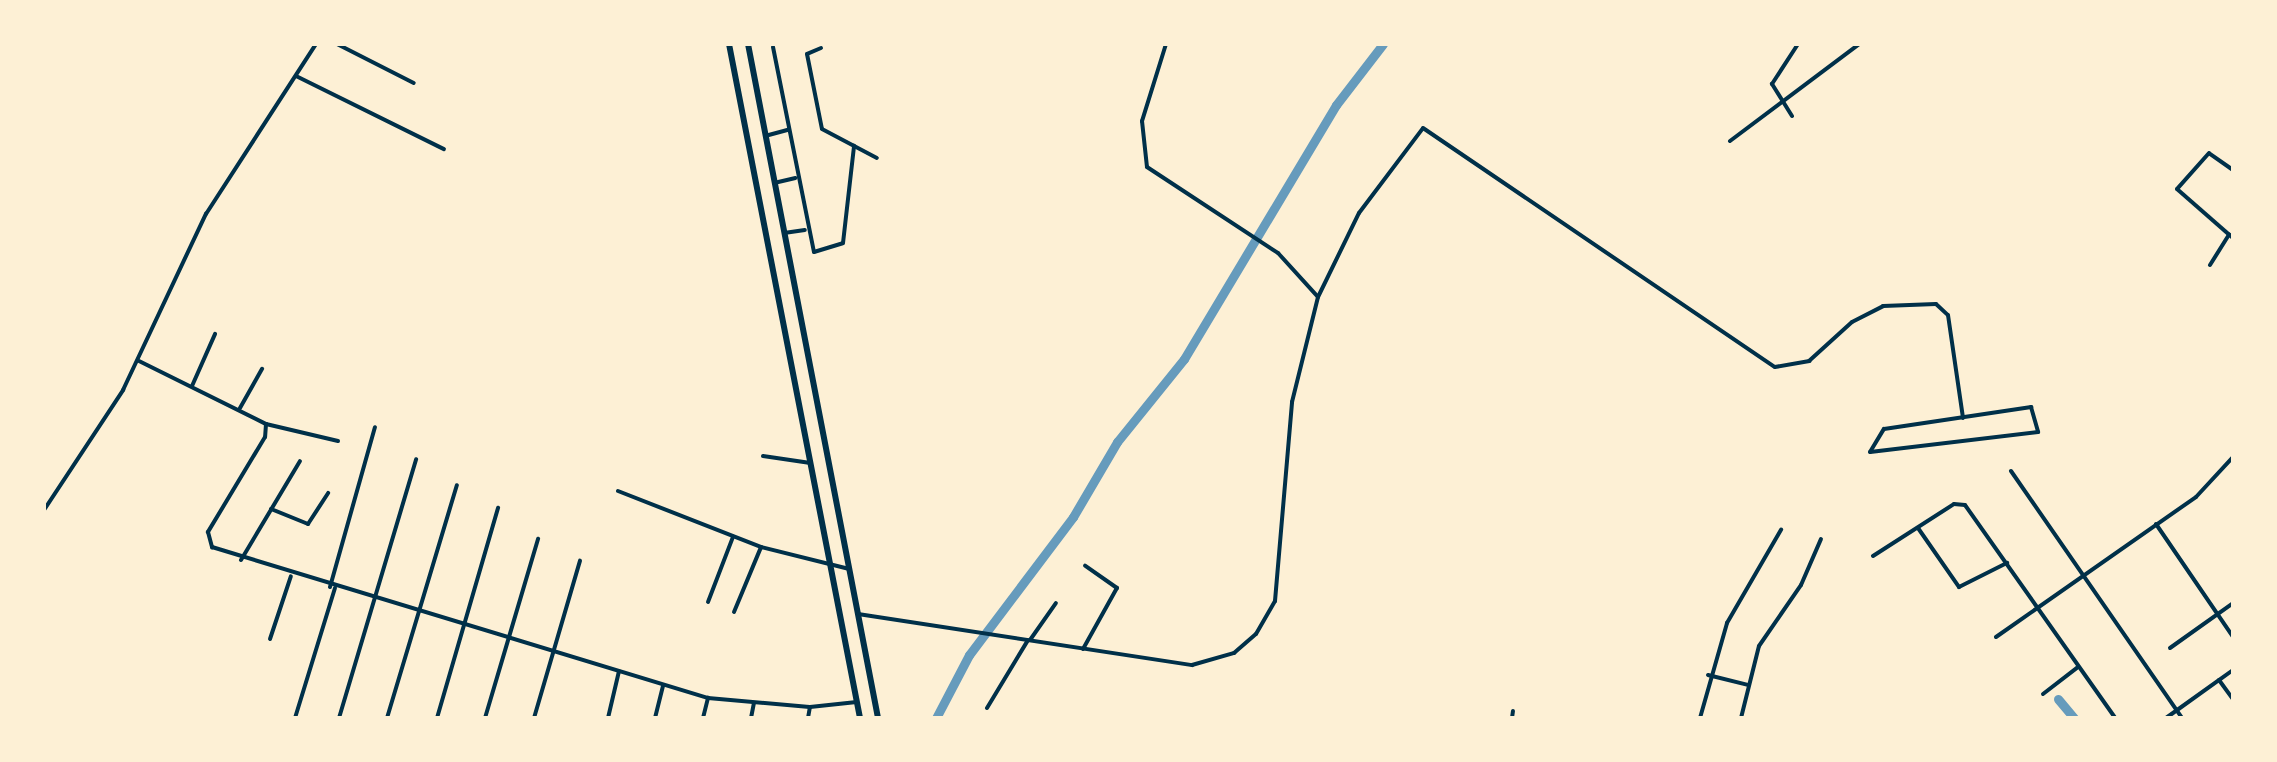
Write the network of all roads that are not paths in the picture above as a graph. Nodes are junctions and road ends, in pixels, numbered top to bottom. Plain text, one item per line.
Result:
1 (316, 44) edge
2 (337, 44) edge
3 (729, 44) edge
4 (748, 44) edge
5 (1166, 44) edge
6 (1798, 44) edge
7 (1859, 44) edge
8 (773, 47) dead end
9 (821, 48) dead end
10 (296, 76) junction
11 (414, 83) dead end
12 (1783, 103) junction
13 (1792, 116) dead end
14 (788, 130) junction
15 (765, 136) junction
16 (1730, 141) dead end
17 (854, 146) junction
18 (444, 149) dead end
19 (877, 158) dead end
20 (2232, 167) edge
21 (796, 178) junction
22 (774, 183) junction
23 (805, 230) junction
24 (784, 233) junction
25 (2231, 236) edge
26 (2210, 265) dead end
27 (1318, 297) junction
28 (215, 334) dead end
29 (139, 361) junction
30 (262, 369) dead end
31 (192, 386) junction
32 (240, 408) junction
33 (1963, 418) junction
34 (266, 424) junction
35 (375, 427) dead end
36 (338, 441) dead end
37 (763, 456) dead end
38 (2233, 457) edge
39 (416, 459) dead end
40 (300, 461) dead end
41 (810, 463) junction
42 (2011, 471) dead end
43 (457, 485) dead end
44 (618, 491) dead end
45 (328, 493) dead end
46 (498, 508) dead end
47 (271, 509) junction
48 (44, 510) edge
49 (2156, 524) junction
50 (1918, 528) junction
51 (1781, 530) dead end
52 (733, 537) junction
53 (538, 539) dead end
54 (1821, 539) dead end
55 (761, 547) junction
56 (1873, 556) dead end
57 (241, 560) junction
58 (580, 561) dead end
59 (2007, 563) junction
60 (1085, 566) dead end
61 (831, 567) junction
62 (849, 569) junction
63 (2082, 575) junction
64 (291, 576) junction
65 (333, 587) junction
66 (376, 599) junction
67 (708, 602) dead end
68 (1056, 603) dead end
69 (2233, 603) edge
70 (2036, 607) junction
71 (420, 612) junction
72 (734, 612) dead end
73 (858, 614) junction
74 (2217, 614) junction
75 (465, 625) junction
76 (1996, 637) dead end
77 (2233, 637) edge
78 (270, 639) dead end
79 (510, 639) junction
80 (1029, 640) junction
81 (2170, 648) dead end
82 (1083, 649) junction
83 (554, 652) junction
84 (2078, 667) junction
85 (2233, 670) edge
86 (619, 671) junction
87 (1708, 675) junction
88 (2219, 680) junction
89 (663, 685) junction
90 (1748, 685) junction
91 (2043, 694) dead end
92 (708, 698) junction
93 (2233, 699) edge
94 (857, 702) junction
95 (754, 703) junction
96 (810, 707) junction
97 (987, 708) dead end
98 (2176, 710) junction
99 (1513, 711) dead end
100 (295, 718) edge
101 (339, 718) edge
102 (387, 718) edge
103 (437, 718) edge
104 (485, 718) edge
105 (534, 718) edge
106 (608, 718) edge
107 (655, 718) edge
108 (703, 718) edge
109 (751, 718) edge
110 (808, 718) edge
111 (860, 718) edge
112 (878, 718) edge
113 (1512, 718) edge
114 (1700, 718) edge
115 (1741, 718) edge
116 (2115, 718) edge
117 (2166, 718) edge
118 (2182, 718) edge

1 - 10 street
2 - 11 street
3 - 41 main road
4 - 15 main road
5 - 27 street
6 - 12 street
7 - 12 street
8 - 14 street
9 - 17 street
10 - 18 street
10 - 29 street
12 - 13 street
12 - 16 street
14 - 15 street
14 - 21 street
15 - 22 main road
17 - 19 street
17 - 23 street
20 - 25 street
21 - 22 street
21 - 23 street
22 - 24 main road
23 - 24 street
24 - 62 main road
25 - 26 street
27 - 33 street
27 - 82 street
28 - 31 street
29 - 31 street
29 - 48 street
30 - 32 street
31 - 32 street
32 - 34 street
33 - 33 street
34 - 36 street
34 - 57 street
35 - 65 street
37 - 41 street
38 - 49 street
39 - 66 street
40 - 47 street
41 - 61 main road
42 - 63 street
43 - 71 street
44 - 52 street
45 - 47 street
46 - 75 street
47 - 57 street
49 - 63 street
49 - 74 street
50 - 56 street
50 - 59 street
50 - 59 street
51 - 87 street
52 - 55 street
52 - 67 street
53 - 79 street
54 - 90 street
55 - 61 street
55 - 72 street
57 - 64 street
58 - 83 street
59 - 70 street
60 - 82 street
61 - 62 street
61 - 94 main road
62 - 73 main road
63 - 70 street
63 - 98 street
64 - 65 street
64 - 78 street
65 - 66 street
65 - 100 street
66 - 71 street
66 - 101 street
68 - 80 street
69 - 74 street
70 - 76 street
70 - 84 street
71 - 75 street
71 - 102 street
73 - 80 street
73 - 112 main road
74 - 77 street
74 - 81 street
75 - 79 street
75 - 103 street
79 - 83 street
79 - 104 street
80 - 82 street
80 - 97 street
83 - 86 street
83 - 105 street
84 - 91 street
84 - 116 street
85 - 88 street
86 - 89 street
86 - 106 street
87 - 90 street
87 - 114 street
88 - 93 street
88 - 98 street
89 - 92 street
89 - 107 street
90 - 115 street
92 - 95 street
92 - 108 street
94 - 96 street
94 - 111 main road
95 - 96 street
95 - 109 street
96 - 110 street
98 - 117 street
98 - 118 street
99 - 113 street

